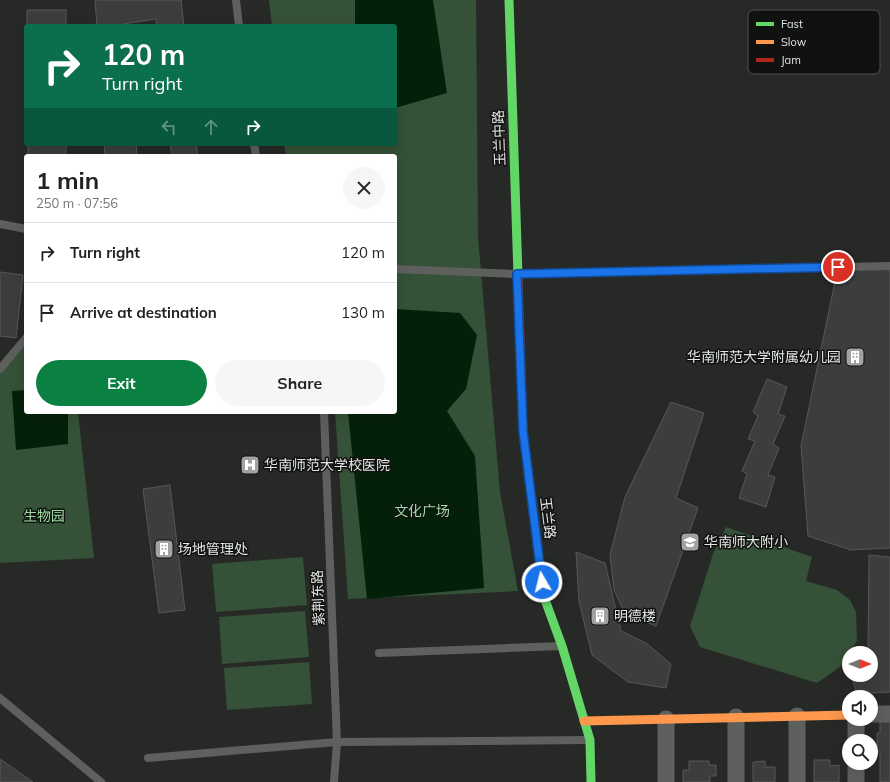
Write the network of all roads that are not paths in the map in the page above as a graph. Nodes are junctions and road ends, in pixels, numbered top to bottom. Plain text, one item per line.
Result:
1 (236, 0) edge
2 (509, 0) edge
3 (240, 24) edge
4 (0, 224) edge
5 (24, 229) edge
6 (890, 266) edge
7 (397, 269) edge
8 (517, 274) junction
9 (24, 340) edge
10 (0, 369) edge
11 (324, 414) edge
12 (562, 646) junction
13 (379, 653) dead end
14 (0, 698) edge
15 (878, 714) edge
16 (890, 714) edge
17 (842, 715) edge
18 (797, 716) junction
19 (736, 717) junction
20 (666, 719) junction
21 (584, 721) junction
22 (590, 740) junction
23 (337, 742) junction
24 (148, 758) dead end
25 (856, 770) edge
26 (101, 782) edge
27 (334, 782) edge
28 (591, 782) edge
29 (666, 782) edge
30 (736, 782) edge
31 (798, 782) edge
32 (856, 782) edge

1 - 3 lane
2 - 8 street, 玉兰中路
4 - 5 lane
6 - 8 lane
7 - 8 lane
8 - 12 street, 玉兰路
9 - 10 lane
11 - 23 lane, 紫荆东路
12 - 13 lane
12 - 21 street, 玉兰路
14 - 26 lane
15 - 16 street
17 - 18 street
18 - 19 street
18 - 31 street
19 - 20 street
19 - 30 street
20 - 21 street
20 - 29 street
21 - 22 street, 玉兰路
22 - 23 lane
22 - 28 street, 玉兰路
23 - 24 lane
23 - 27 lane, 紫荆东路
25 - 32 street

